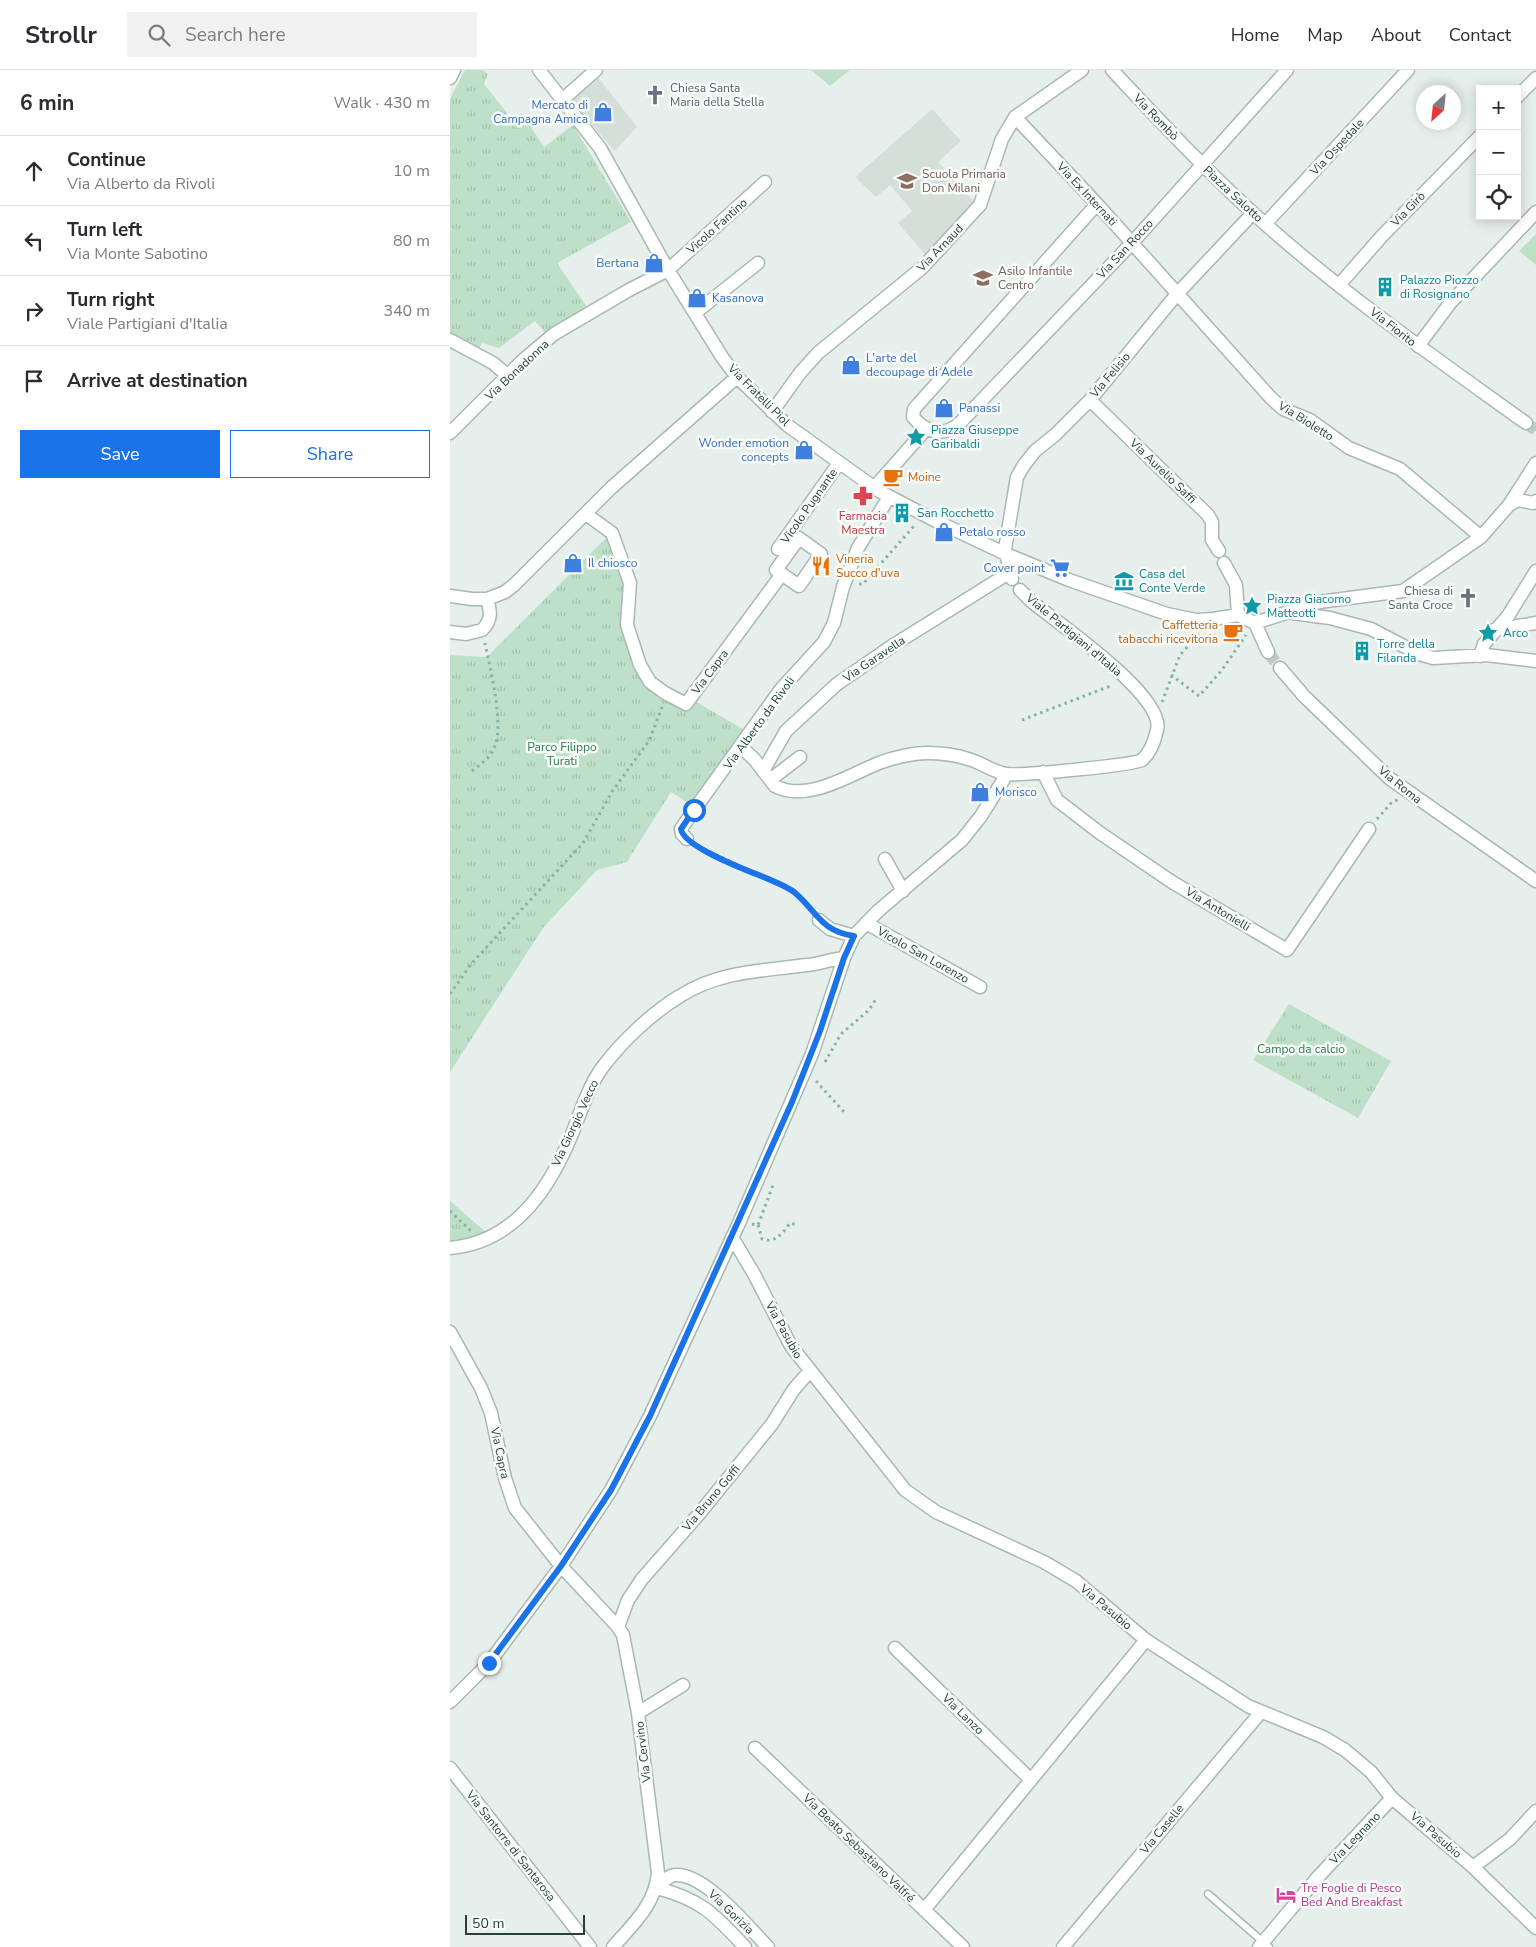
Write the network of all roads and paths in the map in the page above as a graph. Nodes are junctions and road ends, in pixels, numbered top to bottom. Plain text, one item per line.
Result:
1 (454, 70) edge
2 (539, 70) edge
3 (596, 70) edge
4 (1082, 70) edge
5 (1112, 70) edge
6 (1287, 70) edge
7 (1408, 70) edge
8 (450, 78) edge
9 (1536, 78) edge
10 (1521, 93) edge
11 (562, 100) junction
12 (1015, 117) junction
13 (1476, 140) edge
14 (1201, 164) junction
15 (765, 182) dead end
16 (1097, 204) junction
17 (1536, 212) edge
18 (1253, 213) junction
19 (1266, 224) junction
20 (1132, 243) junction
21 (758, 264) dead end
22 (668, 270) junction
23 (1339, 285) junction
24 (1177, 294) junction
25 (695, 313) junction
26 (450, 340) edge
27 (1418, 346) junction
28 (508, 376) junction
29 (737, 377) junction
30 (1090, 400) junction
31 (772, 412) junction
32 (1526, 423) tunnel mouth
33 (926, 429) junction
34 (450, 433) edge
35 (839, 463) junction
36 (1536, 463) edge
37 (874, 488) junction
38 (889, 497) junction
39 (1536, 501) edge
40 (1508, 506) junction
41 (586, 514) junction
42 (921, 530) dead end
43 (1481, 538) junction
44 (778, 549) dead end
45 (1006, 554) junction
46 (1536, 571) edge
47 (782, 574) dead end
48 (843, 587) junction
49 (1020, 590) dead end
50 (450, 596) edge
51 (487, 599) junction
52 (1287, 612) junction
53 (1238, 615) junction
54 (1255, 623) junction
55 (1536, 623) edge
56 (482, 630) junction
57 (1494, 630) junction
58 (450, 632) edge
59 (1245, 638) dead end
60 (1187, 645) dead end
61 (1268, 652) tunnel mouth
62 (1480, 656) junction
63 (1536, 661) edge
64 (1280, 668) tunnel mouth
65 (1171, 675) junction
66 (1128, 680) junction
67 (664, 693) junction
68 (1162, 701) dead end
69 (1022, 720) dead end
70 (741, 747) junction
71 (800, 757) dead end
72 (472, 771) dead end
73 (1043, 772) junction
74 (1007, 774) junction
75 (766, 775) junction
76 (1411, 796) junction
77 (1368, 829) joint
78 (687, 839) joint
79 (886, 859) dead end
80 (1536, 881) edge
81 (903, 890) junction
82 (819, 920) joint
83 (866, 923) junction
84 (854, 936) junction
85 (844, 958) junction
86 (980, 987) dead end
87 (450, 994) edge
88 (876, 998) dead end
89 (824, 1064) dead end
90 (820, 1073) dead end
91 (816, 1081) junction
92 (812, 1090) dead end
93 (845, 1113) dead end
94 (775, 1180) dead end
95 (450, 1211) edge
96 (739, 1223) junction
97 (758, 1225) junction
98 (797, 1225) dead end
99 (732, 1237) junction
100 (482, 1242) junction
101 (450, 1248) edge
102 (450, 1332) edge
103 (809, 1372) junction
104 (561, 1566) junction
105 (618, 1627) junction
106 (1146, 1640) junction
107 (895, 1648) dead end
108 (683, 1685) dead end
109 (450, 1702) edge
110 (1261, 1712) junction
111 (638, 1713) junction
112 (755, 1748) dead end
113 (450, 1768) edge
114 (1031, 1780) junction
115 (1392, 1798) junction
116 (1536, 1811) edge
117 (1473, 1867) junction
118 (657, 1888) junction
119 (1208, 1894) dead end
120 (924, 1910) junction
121 (1536, 1928) edge
122 (1264, 1945) edge
123 (590, 1947) edge
124 (613, 1947) edge
125 (745, 1947) edge
126 (768, 1947) edge
127 (963, 1947) edge
128 (1063, 1947) edge

1 - 8 street
2 - 11 street, Via Fratelli Piol
3 - 11 street
4 - 12 street, Via Arnaud
5 - 14 street, Via Rombò
6 - 14 street, Via San Rocco
7 - 19 street, Via Ospedale
9 - 10 street
11 - 22 street, Via Fratelli Piol
12 - 16 street, Via Ex Internati
12 - 31 street, Via Arnaud
13 - 23 street, Via Girò
14 - 18 street, Piazza Salotto
14 - 20 street, Via San Rocco
15 - 22 street, Vicolo Fantino
16 - 20 street, Via Ex Internati
16 - 33 street
17 - 27 street
18 - 19 street, Piazza Salotto
18 - 24 street, Via Felisio
19 - 23 street, Via Fiorito
20 - 24 street, Via Ex Internati
20 - 33 street, Via San Rocco
21 - 25 street
22 - 25 street, Via Fratelli Piol
22 - 28 street, Via Bonadonna
23 - 27 street, Via Fiorito
24 - 30 street, Via Felisio
24 - 43 street, Via Bioletto
25 - 29 street, Via Fratelli Piol
26 - 28 street
27 - 32 street, Via Fiorito
28 - 34 street, Via Bonadonna
29 - 31 street, Via Fratelli Piol
29 - 41 street
30 - 45 street, Via Felisio
30 - 53 street, Via Aurelio Saffi
31 - 35 street, Via Fratelli Piol
33 - 37 street
35 - 37 street, Via Fratelli Piol
35 - 44 street, Vicolo Pugnante
36 - 40 street
37 - 38 street, Via Fratelli Piol
38 - 45 street, Via Fratelli Piol
38 - 48 street, Via Alberto da Rivoli
39 - 40 street
40 - 43 street
41 - 51 street
41 - 67 street, Via Capra
42 - 48 path
43 - 52 street
45 - 53 street, Via Fratelli Piol
45 - 75 street, Via Garavella
46 - 57 street
47 - 67 street, Via Capra
48 - 70 street, Via Alberto da Rivoli
49 - 66 street, Viale Partigiani d'Italia
50 - 51 street
51 - 56 street
52 - 54 street
52 - 62 street
53 - 54 street
54 - 61 street
55 - 57 street
56 - 58 street
56 - 72 path
57 - 62 street
59 - 65 path
60 - 65 path
62 - 63 street
64 - 76 street, Via Roma
65 - 68 path
66 - 69 path
66 - 73 street, Viale Partigiani d'Italia
67 - 87 path
70 - 75 street
70 - 78 street, Via Alberto da Rivoli
71 - 75 street
73 - 74 street, Viale Partigiani d'Italia
73 - 77 street, Via Antonielli
74 - 75 street
74 - 81 street
76 - 77 path
76 - 80 street, Via Roma
78 - 82 path
79 - 81 street
81 - 83 street
82 - 84 street
83 - 84 street
83 - 86 street, Vicolo San Lorenzo
84 - 85 street
85 - 96 street
85 - 100 street, Via Giorgio Vecco
88 - 89 path
90 - 91 path
91 - 92 path
91 - 93 path
94 - 97 path
95 - 100 path
96 - 97 path
96 - 99 street
97 - 98 path
99 - 103 street, Via Pasubio
99 - 104 street
100 - 101 street, Via Giorgio Vecco
102 - 104 street, Via Capra
103 - 105 street, Via Bruno Goffi
103 - 106 street, Via Pasubio
104 - 105 street, Via Cervino
104 - 109 street
105 - 111 street, Via Cervino
106 - 110 street, Via Pasubio
106 - 114 street
107 - 114 street, Via Lanzo
108 - 111 street
110 - 115 street, Via Pasubio
110 - 128 street, Via Caselle
111 - 118 street, Via Cervino
112 - 120 street, Via Beato Sebastiano Valfré
113 - 123 street, Via Santorre di Santarosa
114 - 120 street
115 - 117 street, Via Pasubio
115 - 122 street, Via Legnano
116 - 117 street
117 - 121 street, Via Pasubio
118 - 124 street, Via Cervino
118 - 125 street, Via Gorizia
118 - 126 street, Via Gorizia
119 - 122 lane
120 - 127 street, Via Beato Sebastiano Valfré

